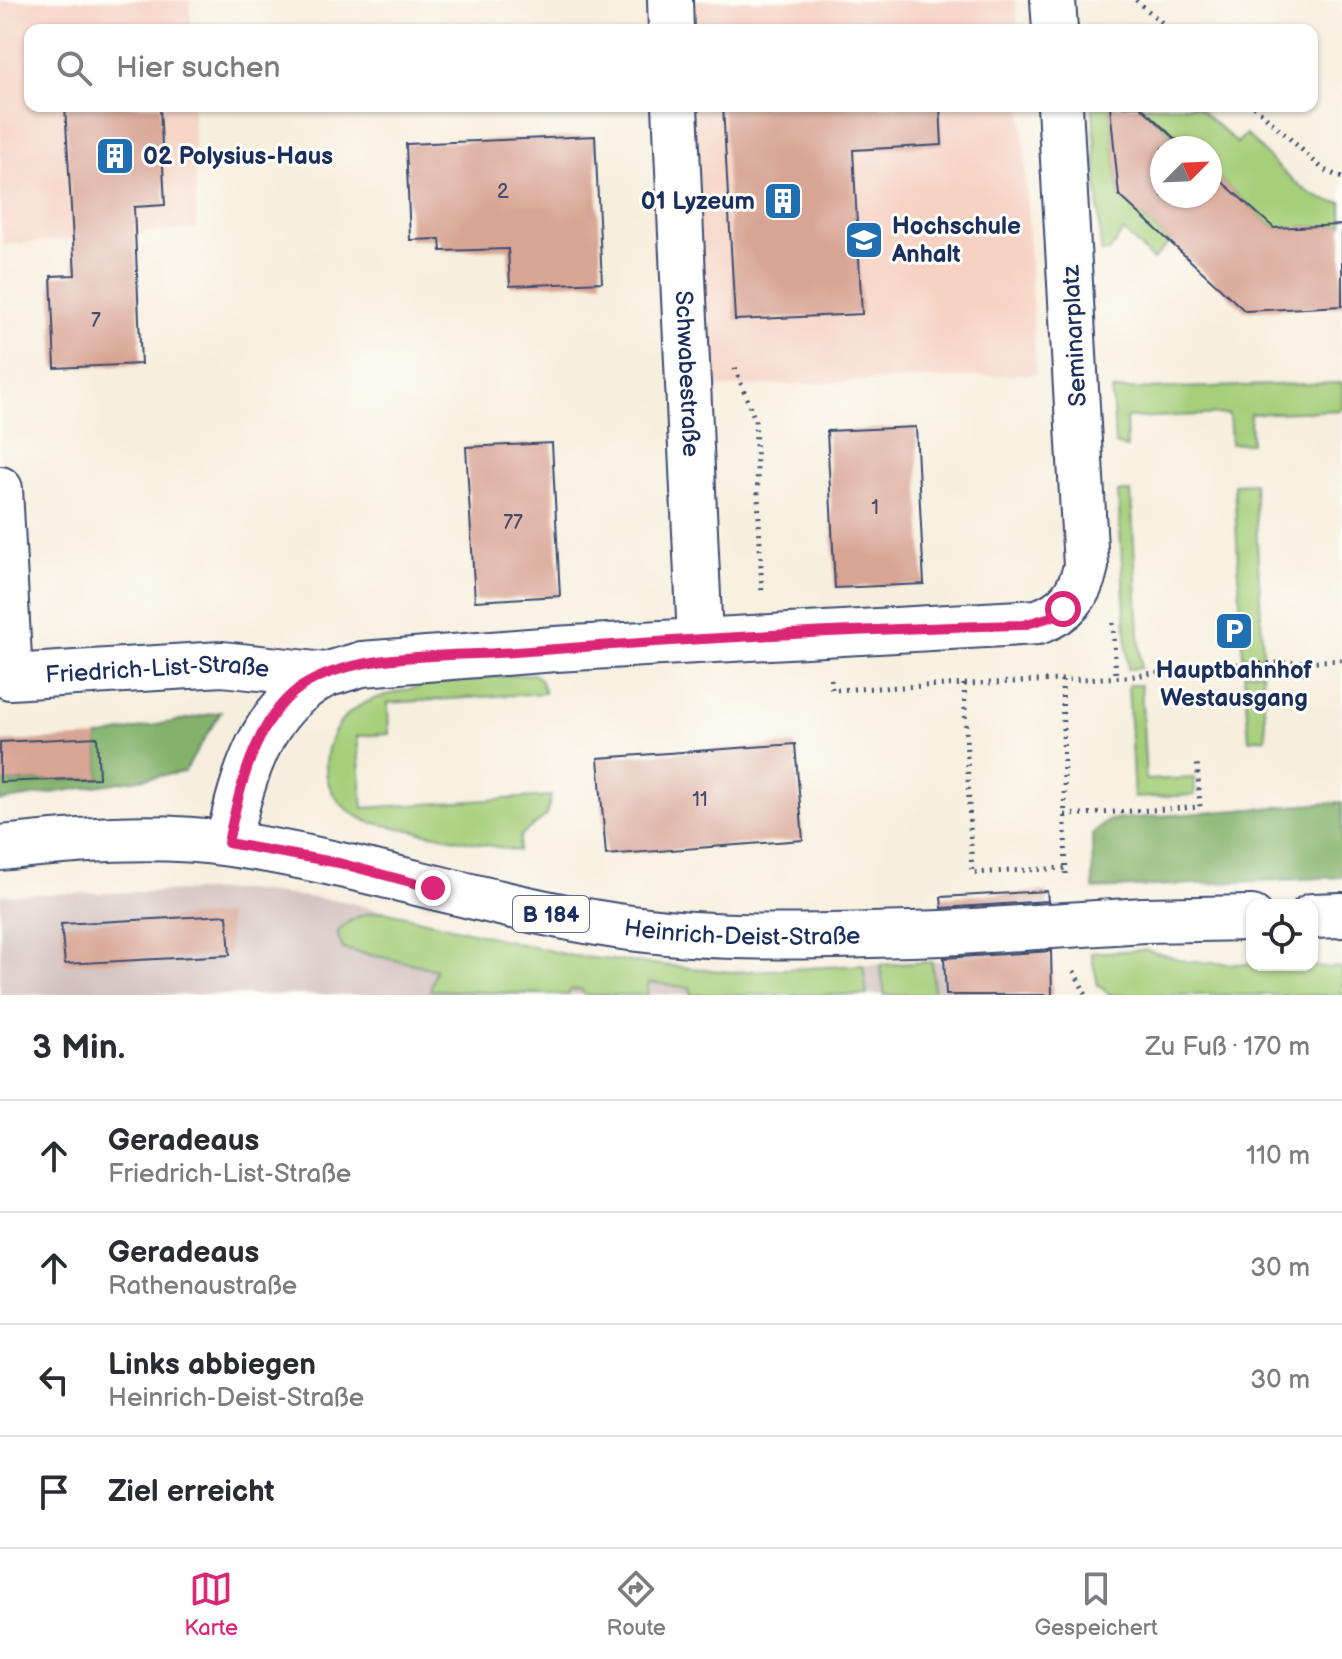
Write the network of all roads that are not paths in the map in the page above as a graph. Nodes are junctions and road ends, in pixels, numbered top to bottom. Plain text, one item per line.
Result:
1 (670, 0) edge
2 (1053, 0) edge
3 (671, 24) edge
4 (1055, 24) edge
5 (675, 112) edge
6 (1060, 112) edge
7 (0, 489) edge
8 (1086, 566) joint
9 (700, 639) junction
10 (325, 675) junction
11 (228, 843) junction
12 (0, 848) edge
13 (1342, 915) edge
14 (1318, 916) edge
15 (1246, 918) edge

1 - 3 street
2 - 4 street
5 - 9 street, Schwabestraße
6 - 8 street, Seminarplatz
7 - 10 street, Friedrich-List-Straße
8 - 9 street, Friedrich-List-Straße
9 - 10 street, Friedrich-List-Straße
10 - 11 street
11 - 12 street, Heinrich-Deist-Straße / B 184
11 - 15 street, Heinrich-Deist-Straße / B 184, bridge
13 - 14 street

